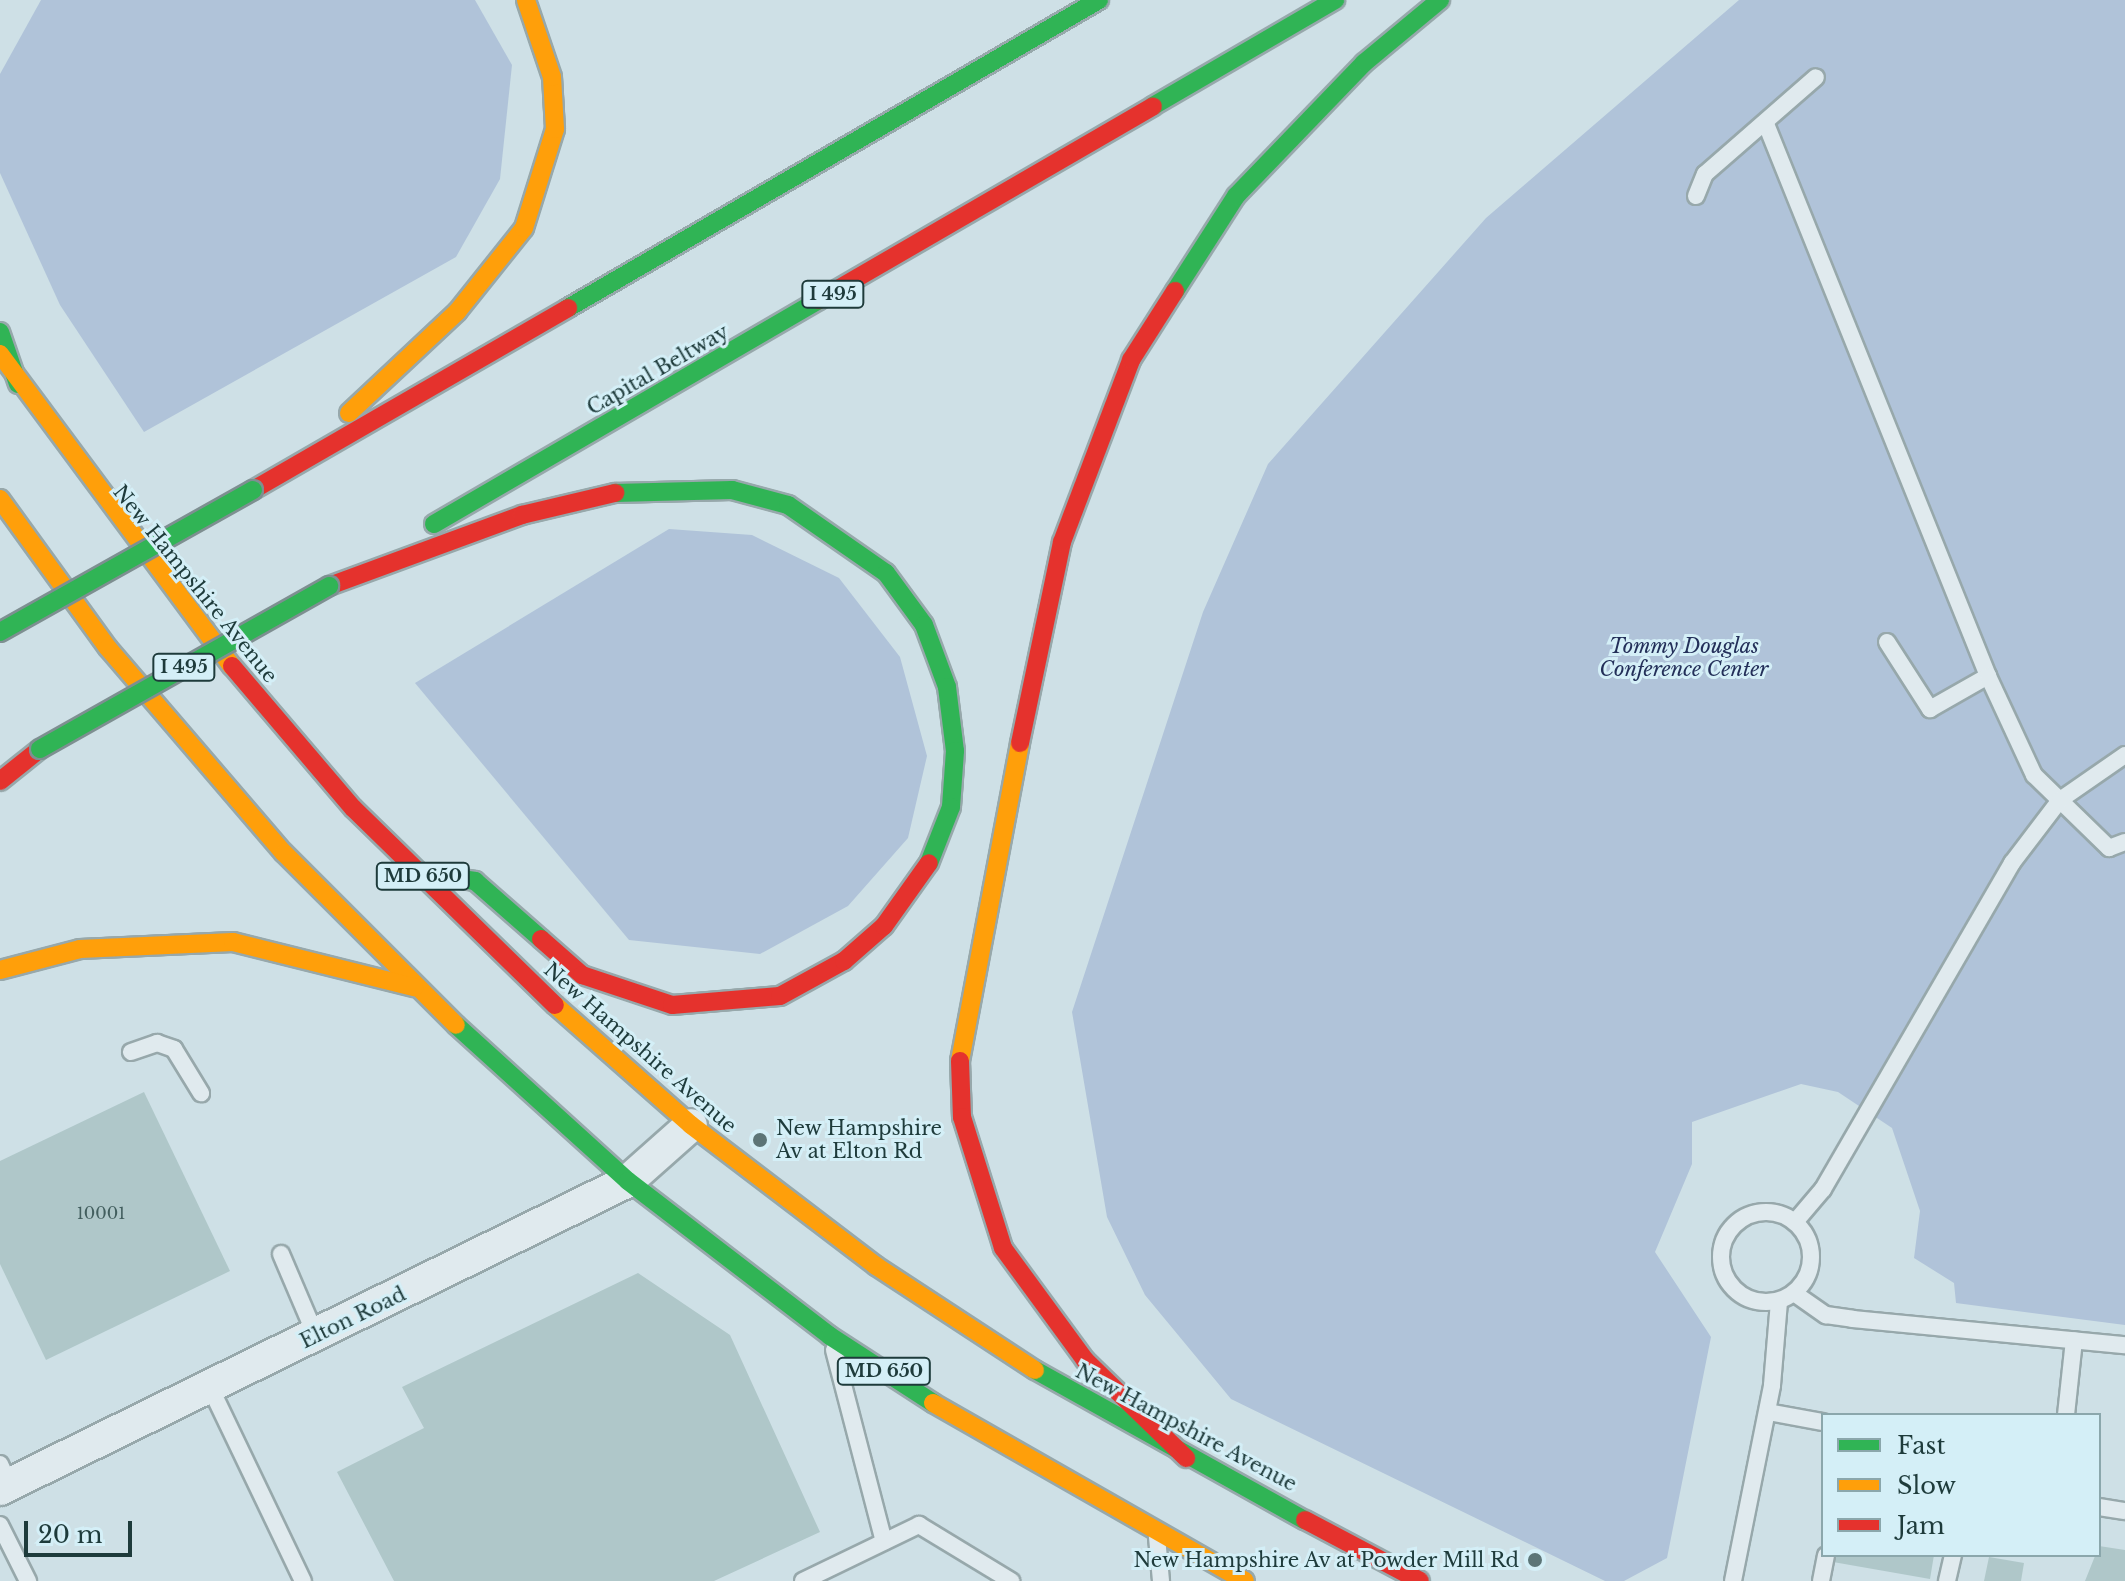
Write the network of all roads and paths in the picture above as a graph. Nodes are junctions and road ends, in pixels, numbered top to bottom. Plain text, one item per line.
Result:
1 (526, 0) edge
2 (1099, 0) edge
3 (1335, 0) edge
4 (1440, 0) edge
5 (1816, 77) dead end
6 (1766, 124) junction
7 (1696, 196) dead end
8 (0, 332) edge
9 (0, 354) edge
10 (18, 384) junction
11 (253, 490) junction
12 (0, 499) edge
13 (329, 586) junction
14 (0, 632) edge
15 (1887, 642) dead end
16 (1988, 676) junction
17 (40, 749) junction
18 (2125, 755) edge
19 (0, 772) edge
20 (0, 781) edge
21 (2060, 800) junction
22 (2125, 842) edge
23 (419, 873) junction
24 (0, 970) edge
25 (414, 987) junction
26 (131, 1052) dead end
27 (201, 1093) dead end
28 (691, 1125) junction
29 (628, 1181) junction
30 (1795, 1222) junction
31 (281, 1254) dead end
32 (1787, 1297) junction
33 (316, 1336) junction
34 (830, 1336) junction
35 (2074, 1340) junction
36 (2125, 1345) edge
37 (210, 1387) junction
38 (1768, 1412) junction
39 (2066, 1413) edge
40 (1821, 1422) edge
41 (1186, 1458) junction
42 (3, 1479) edge
43 (2101, 1507) edge
44 (2125, 1511) edge
45 (0, 1525) edge
46 (1157, 1535) junction
47 (884, 1542) junction
48 (1826, 1557) edge
49 (1953, 1557) edge
50 (28, 1581) edge
51 (303, 1581) edge
52 (803, 1581) edge
53 (1011, 1581) edge
54 (1161, 1581) edge
55 (1245, 1581) edge
56 (1420, 1581) edge
57 (1733, 1581) edge
58 (1821, 1581) edge
59 (1947, 1581) edge

1 - 11 main road
2 - 11 main road
3 - 13 main road, Capital Beltway / I 495
4 - 41 main road
5 - 6 lane
6 - 7 lane
6 - 16 lane
8 - 10 main road
9 - 10 main road, New Hampshire Avenue / MD 650
10 - 23 main road, New Hampshire Avenue / MD 650
11 - 14 main road, bridge
12 - 25 main road, MD 650
13 - 17 main road, Capital Beltway / I 495, bridge
13 - 23 main road
15 - 16 lane
16 - 21 lane
17 - 19 main road, Capital Beltway / I 495
17 - 20 main road
18 - 21 lane
21 - 22 lane
21 - 30 lane
23 - 28 main road, New Hampshire Avenue / MD 650
24 - 25 main road
25 - 29 main road, MD 650
26 - 27 lane
28 - 29 street, Elton Road
28 - 41 main road, New Hampshire Avenue / MD 650
29 - 33 street, Elton Road
29 - 34 main road, MD 650
30 - 32 lane
30 - 32 lane
31 - 33 lane
32 - 35 lane
32 - 38 lane
33 - 37 street, Elton Road
34 - 46 main road, MD 650
34 - 47 lane
35 - 36 lane
35 - 39 lane
37 - 42 street, Elton Road
37 - 51 lane
38 - 40 lane
38 - 57 lane
41 - 56 main road, New Hampshire Avenue / MD 650
43 - 44 lane
45 - 50 lane
46 - 54 lane
46 - 55 main road, MD 650
47 - 52 lane
47 - 53 lane
48 - 58 lane
49 - 59 lane

